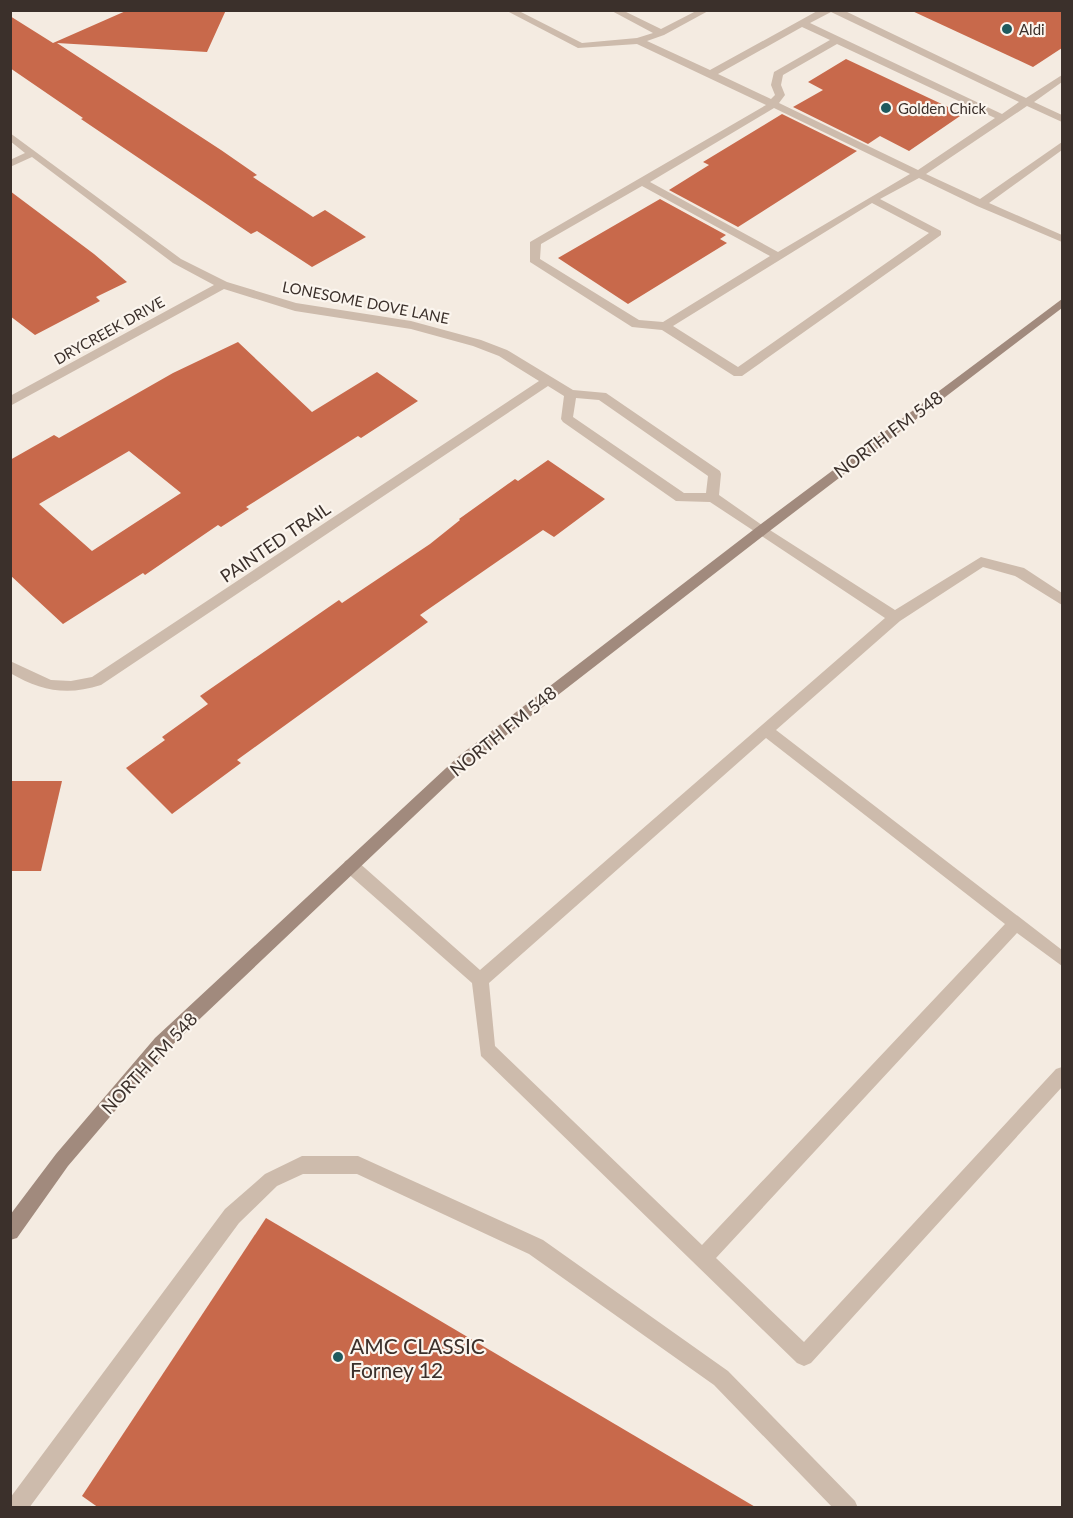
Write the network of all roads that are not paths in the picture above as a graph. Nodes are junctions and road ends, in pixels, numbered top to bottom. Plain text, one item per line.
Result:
1 (509, 10) edge
2 (614, 10) edge
3 (706, 10) edge
4 (827, 10) edge
5 (834, 10) edge
6 (801, 23) junction
7 (661, 33) junction
8 (837, 40) junction
9 (638, 41) junction
10 (710, 74) junction
11 (1062, 78) edge
12 (1027, 102) junction
13 (772, 105) junction
14 (1002, 118) junction
15 (1062, 119) edge
16 (10, 136) edge
17 (1062, 145) edge
18 (33, 153) junction
19 (10, 164) edge
20 (921, 173) junction
21 (642, 182) junction
22 (872, 199) junction
23 (981, 204) junction
24 (1062, 239) edge
25 (780, 256) junction
26 (223, 285) junction
27 (1062, 303) edge
28 (665, 326) junction
29 (549, 380) junction
30 (570, 394) junction
31 (10, 402) edge
32 (712, 497) junction
33 (762, 530) junction
34 (1062, 600) edge
35 (895, 617) junction
36 (10, 666) edge
37 (766, 730) junction
38 (351, 866) junction
39 (1016, 923) junction
40 (1062, 959) edge
41 (480, 980) junction
42 (1062, 1075) edge
43 (10, 1231) edge
44 (703, 1258) junction
45 (10, 1505) edge
46 (16, 1508) edge
47 (848, 1508) edge

1 - 9 street
2 - 7 street
3 - 7 street
4 - 6 street
5 - 12 street
6 - 8 street
6 - 10 street
7 - 9 street
8 - 13 street
8 - 14 street
9 - 10 street
10 - 13 street
11 - 12 street
12 - 14 street
12 - 15 street
13 - 20 street
13 - 21 street
14 - 20 street
16 - 18 street, LONESOME DOVE LANE
17 - 23 street
18 - 19 street
18 - 26 street, LONESOME DOVE LANE
20 - 22 street
20 - 23 street
21 - 25 street
21 - 28 street
22 - 25 street
22 - 28 street
23 - 24 street
25 - 28 street
26 - 29 street, LONESOME DOVE LANE
26 - 31 street, DRYCREEK DRIVE
27 - 33 main road, NORTH FM 548
29 - 30 street, LONESOME DOVE LANE
29 - 36 street, PAINTED TRAIL
30 - 32 street
30 - 32 street
32 - 33 street
33 - 35 street
33 - 38 main road, NORTH FM 548
34 - 35 street
35 - 37 street
37 - 39 street
37 - 41 street
38 - 41 street
38 - 43 main road, NORTH FM 548
39 - 40 street
39 - 44 street
41 - 44 street
42 - 44 street
45 - 46 street
46 - 47 street

